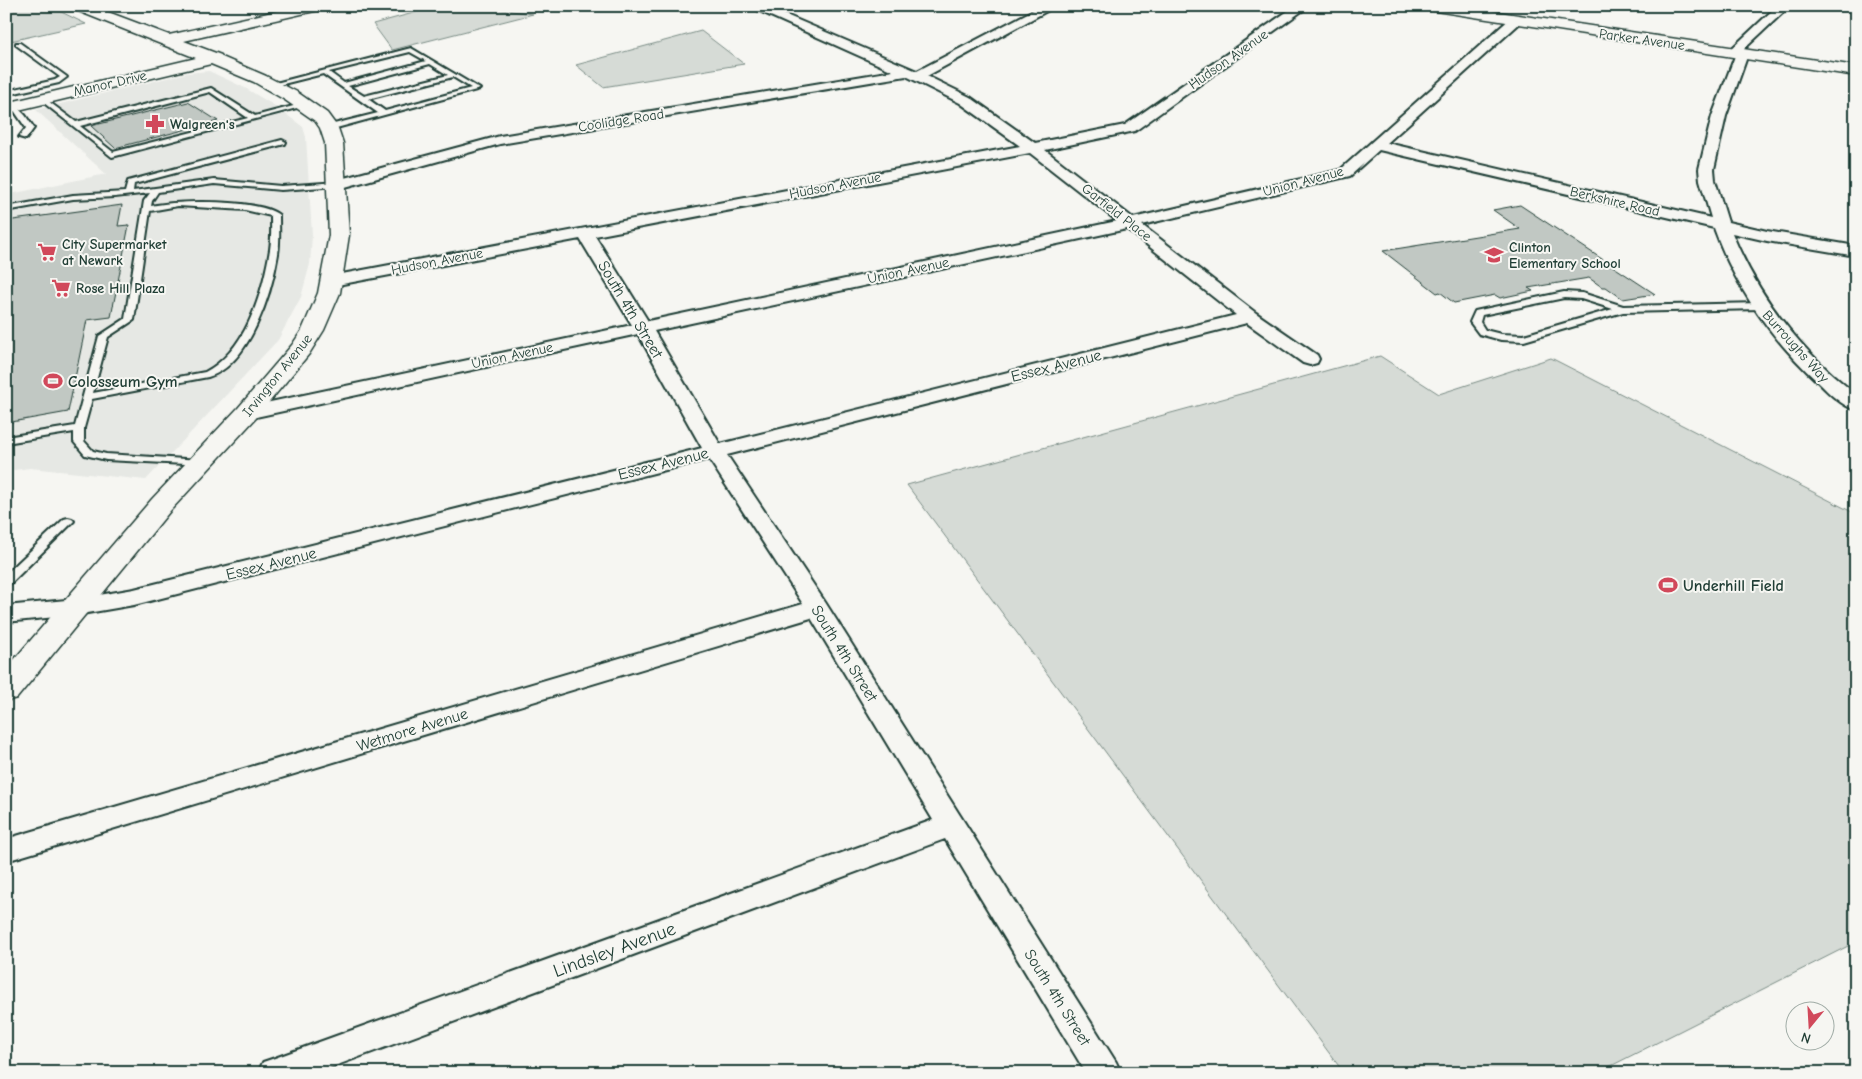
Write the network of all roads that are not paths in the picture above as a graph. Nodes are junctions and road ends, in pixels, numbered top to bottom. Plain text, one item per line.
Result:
1 (78, 6) edge
2 (319, 6) edge
3 (754, 6) edge
4 (1050, 6) edge
5 (1303, 6) edge
6 (1429, 6) edge
7 (1784, 6) edge
8 (1516, 20) junction
9 (168, 40) junction
10 (18, 44) dead end
11 (1738, 53) junction
12 (215, 58) junction
13 (431, 62) junction
14 (1856, 71) edge
15 (324, 72) junction
16 (913, 74) junction
17 (454, 75) junction
18 (342, 84) junction
19 (271, 85) junction
20 (362, 99) junction
21 (42, 100) junction
22 (9, 102) edge
23 (305, 105) junction
24 (383, 113) junction
25 (254, 118) junction
26 (74, 124) junction
27 (329, 128) junction
28 (23, 137) dead end
29 (282, 142) dead end
30 (1376, 145) junction
31 (1032, 147) junction
32 (338, 184) junction
33 (156, 190) junction
34 (128, 194) junction
35 (6, 209) edge
36 (147, 209) junction
37 (1131, 223) junction
38 (1719, 225) junction
39 (585, 233) junction
40 (1856, 251) edge
41 (332, 281) junction
42 (1761, 306) junction
43 (1622, 309) junction
44 (1250, 317) junction
45 (643, 327) junction
46 (1310, 359) dead end
47 (88, 396) junction
48 (1856, 404) edge
49 (247, 413) junction
50 (79, 428) junction
51 (6, 440) edge
52 (714, 451) junction
53 (201, 463) junction
54 (68, 521) dead end
55 (6, 580) edge
56 (76, 606) junction
57 (817, 608) junction
58 (6, 614) edge
59 (6, 690) edge
60 (952, 825) junction
61 (6, 850) edge
62 (275, 1073) edge
63 (1104, 1073) edge

1 - 9 main road
2 - 9 main road
3 - 16 street, Garfield Place
4 - 16 street, Coolidge Road
5 - 31 street, Hudson Avenue
6 - 8 main road, Parker Avenue
7 - 11 street
8 - 11 main road, Parker Avenue
8 - 30 street, Union Avenue
9 - 12 main road
10 - 22 lane
11 - 14 main road, Parker Avenue
11 - 38 street, Burroughs Way
12 - 19 main road
12 - 21 main road, Manor Drive
13 - 15 lane
13 - 17 lane
13 - 18 lane
15 - 18 lane
15 - 19 lane
16 - 31 street, Garfield Place
16 - 32 street, Coolidge Road
17 - 20 lane
17 - 24 lane
18 - 20 lane
19 - 23 main road
20 - 24 lane
21 - 22 main road, Manor Drive
21 - 26 lane
22 - 28 lane
23 - 25 lane
23 - 27 main road
24 - 27 lane
25 - 26 lane
25 - 26 lane
27 - 32 main road, Irvington Avenue
29 - 34 lane
30 - 37 street, Union Avenue
30 - 38 street, Berkshire Road
31 - 37 street, Garfield Place
31 - 39 street, Hudson Avenue
32 - 33 lane
32 - 41 main road, Irvington Avenue
33 - 34 lane
33 - 36 lane
34 - 35 lane
36 - 47 lane
36 - 47 lane
37 - 44 street, Garfield Place
37 - 45 street, Union Avenue
38 - 40 street, Berkshire Road
38 - 42 street, Burroughs Way
39 - 41 street, Hudson Avenue
39 - 45 street, South 4th Street
41 - 49 main road, Irvington Avenue
42 - 43 lane
42 - 48 street, Burroughs Way
43 - 43 lane
44 - 46 street, Garfield Place
44 - 52 street, Essex Avenue
45 - 49 street, Union Avenue
45 - 52 street, South 4th Street
47 - 50 lane
49 - 53 main road, Irvington Avenue
50 - 51 lane
50 - 53 lane
52 - 56 street, Essex Avenue
52 - 57 street, South 4th Street
53 - 56 main road, Irvington Avenue
54 - 55 lane
56 - 58 street
56 - 59 main road, Irvington Avenue
57 - 60 street, South 4th Street
57 - 61 street, Wetmore Avenue
60 - 62 street, Lindsley Avenue
60 - 63 street, South 4th Street

